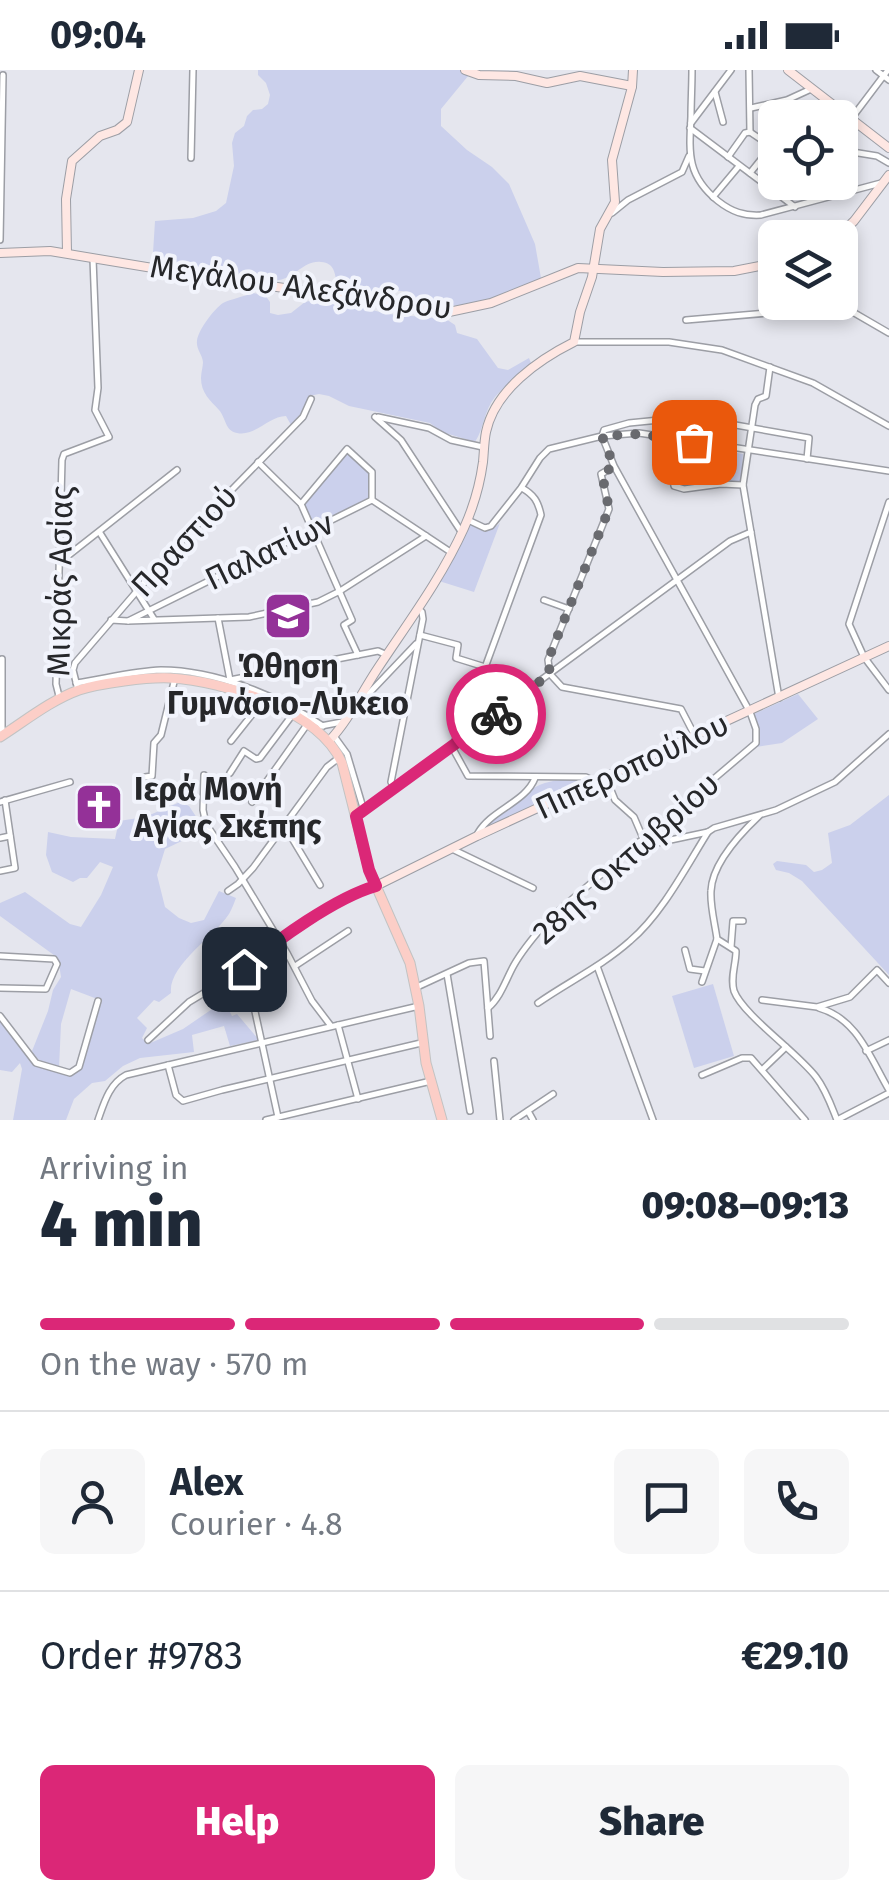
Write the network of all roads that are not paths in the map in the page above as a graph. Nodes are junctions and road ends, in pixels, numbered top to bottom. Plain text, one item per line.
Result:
1 (139, 70) edge
2 (194, 70) edge
3 (464, 70) edge
4 (633, 70) edge
5 (692, 70) edge
6 (731, 70) edge
7 (749, 70) edge
8 (788, 70) edge
9 (807, 70) edge
10 (876, 70) edge
11 (3, 75) dead end
12 (887, 76) edge
13 (800, 79) junction
14 (632, 86) junction
15 (811, 89) junction
16 (715, 92) junction
17 (825, 100) edge
18 (750, 108) junction
19 (858, 111) edge
20 (723, 122) dead end
21 (858, 125) edge
22 (690, 126) junction
23 (750, 132) junction
24 (758, 138) edge
25 (889, 148) edge
26 (689, 153) junction
27 (858, 153) edge
28 (728, 157) junction
29 (191, 158) dead end
30 (889, 163) edge
31 (758, 165) edge
32 (739, 166) junction
33 (750, 174) junction
34 (887, 179) edge
35 (858, 188) edge
36 (713, 197) junction
37 (817, 200) edge
38 (796, 208) junction
39 (606, 217) junction
40 (855, 220) edge
41 (0, 240) edge
42 (0, 254) edge
43 (67, 254) junction
44 (93, 257) junction
45 (758, 266) edge
46 (593, 267) junction
47 (758, 314) edge
48 (858, 316) edge
49 (686, 320) dead end
50 (889, 333) edge
51 (574, 342) junction
52 (770, 367) junction
53 (311, 398) dead end
54 (889, 426) edge
55 (750, 427) junction
56 (602, 436) junction
57 (668, 438) junction
58 (484, 447) junction
59 (747, 450) junction
60 (807, 458) junction
61 (258, 462) junction
62 (614, 466) junction
63 (177, 470) dead end
64 (889, 471) edge
65 (743, 485) junction
66 (521, 488) junction
67 (372, 500) junction
68 (889, 502) edge
69 (301, 504) junction
70 (468, 520) junction
71 (313, 530) junction
72 (99, 532) junction
73 (751, 532) junction
74 (462, 533) junction
75 (426, 536) junction
76 (60, 551) junction
77 (452, 553) junction
78 (70, 554) junction
79 (60, 562) junction
80 (677, 579) junction
81 (136, 590) junction
82 (340, 591) junction
83 (544, 600) dead end
84 (418, 609) junction
85 (148, 610) junction
86 (569, 610) junction
87 (218, 618) junction
88 (154, 619) junction
89 (111, 620) junction
90 (128, 621) junction
91 (419, 638) junction
92 (889, 646) edge
93 (358, 655) junction
94 (386, 655) junction
95 (864, 658) junction
96 (2, 659) edge
97 (485, 667) junction
98 (550, 674) junction
99 (176, 678) junction
100 (230, 681) junction
101 (77, 687) junction
102 (889, 690) edge
103 (779, 698) junction
104 (60, 699) junction
105 (264, 700) junction
106 (750, 712) junction
107 (293, 714) junction
108 (343, 722) junction
109 (309, 724) junction
110 (462, 725) junction
111 (471, 733) junction
112 (889, 734) edge
113 (328, 735) junction
114 (2, 736) edge
115 (695, 736) junction
116 (231, 741) dead end
117 (452, 746) junction
118 (340, 756) junction
119 (230, 773) dead end
120 (204, 774) dead end
121 (138, 778) dead end
122 (535, 778) junction
123 (606, 778) junction
124 (70, 782) dead end
125 (596, 783) junction
126 (395, 788) junction
127 (3, 801) edge
128 (252, 802) dead end
129 (360, 813) junction
130 (759, 816) junction
131 (284, 825) junction
132 (708, 832) junction
133 (10, 836) junction
134 (477, 836) junction
135 (0, 838) edge
136 (641, 840) junction
137 (452, 849) junction
138 (0, 871) edge
139 (242, 880) junction
140 (320, 885) dead end
141 (376, 886) junction
142 (533, 888) dead end
143 (228, 891) dead end
144 (743, 920) dead end
145 (348, 930) dead end
146 (280, 940) junction
147 (717, 940) junction
148 (731, 947) junction
149 (685, 950) dead end
150 (0, 956) edge
151 (295, 966) junction
152 (597, 966) junction
153 (242, 970) junction
154 (705, 971) junction
155 (447, 974) junction
156 (702, 982) dead end
157 (889, 983) edge
158 (0, 988) edge
159 (414, 988) junction
160 (762, 1000) dead end
161 (98, 1001) dead end
162 (538, 1004) dead end
163 (419, 1006) junction
164 (488, 1008) junction
165 (817, 1008) junction
166 (0, 1016) edge
167 (334, 1026) junction
168 (490, 1036) dead end
169 (148, 1040) dead end
170 (889, 1040) edge
171 (262, 1043) junction
172 (423, 1043) junction
173 (786, 1047) junction
174 (866, 1051) junction
175 (494, 1061) dead end
176 (348, 1062) junction
177 (168, 1064) junction
178 (762, 1070) junction
179 (702, 1075) dead end
180 (270, 1079) junction
181 (431, 1081) junction
182 (889, 1092) edge
183 (553, 1094) dead end
184 (358, 1099) junction
185 (528, 1111) junction
186 (470, 1112) dead end
187 (279, 1118) edge
188 (98, 1120) edge
189 (266, 1120) edge
190 (442, 1120) edge
191 (500, 1120) edge
192 (514, 1120) edge
193 (533, 1120) edge
194 (653, 1120) edge
195 (805, 1120) edge
196 (837, 1120) edge

1 - 43 street
2 - 29 street
3 - 14 street
4 - 14 street
5 - 22 street
6 - 16 street
7 - 18 street
8 - 13 street
9 - 13 street
10 - 12 street
11 - 41 street
12 - 19 street
13 - 15 street
14 - 39 street
15 - 17 street
15 - 18 street
16 - 20 street
16 - 22 street
18 - 23 street
21 - 25 street
22 - 26 street
22 - 28 street
23 - 24 street
23 - 28 street
26 - 36 street
26 - 39 street
27 - 30 street
28 - 32 street
31 - 33 street
32 - 33 street
32 - 36 street
33 - 38 street
34 - 35 street
34 - 40 street
36 - 38 street
37 - 38 street
39 - 46 street
42 - 43 street, Μεγάλου Αλεξάνδρου
43 - 44 street, Μεγάλου Αλεξάνδρου
44 - 46 street, Μεγάλου Αλεξάνδρου
44 - 76 street, Μικράς Ασίας
45 - 46 street, Μεγάλου Αλεξάνδρου
46 - 51 street
47 - 49 street
48 - 50 street
51 - 52 street
51 - 58 street
52 - 54 street
52 - 55 street
53 - 61 street, Πραστιού
55 - 56 street
55 - 59 street
55 - 60 street
56 - 57 street
56 - 62 street
56 - 66 street
57 - 59 street
57 - 65 street
58 - 70 street
58 - 74 street
59 - 60 street
59 - 65 street
60 - 64 street
61 - 69 street
61 - 81 street, Πραστιού
62 - 80 street
62 - 86 street
63 - 72 street
65 - 73 street
66 - 70 street
66 - 97 street
67 - 69 street
67 - 71 street, Παλατίων
67 - 75 street
68 - 95 street
69 - 71 street
70 - 74 street
71 - 82 street
71 - 85 street, Παλατίων
72 - 78 street
72 - 81 street
73 - 80 street
73 - 103 street
74 - 77 street
75 - 77 street
75 - 82 street
76 - 78 street
76 - 79 street, Μικράς Ασίας
77 - 84 street
78 - 79 street
79 - 104 street, Μικράς Ασίας
80 - 98 street
80 - 106 street
81 - 85 street
81 - 89 street, Πραστιού
82 - 87 street
82 - 93 street
83 - 86 street
84 - 91 street
84 - 94 street
85 - 88 street
85 - 90 street, Παλατίων
86 - 98 street
87 - 88 street
87 - 100 street
88 - 90 street
89 - 90 street
89 - 101 street, Πραστιού
91 - 97 street
91 - 108 street
91 - 126 street
92 - 95 street, Πιπεροπούλου
93 - 94 street
93 - 100 street
94 - 108 street
95 - 102 street
95 - 103 street, Πιπεροπούλου
96 - 114 street
97 - 110 street
98 - 111 street
98 - 115 street
99 - 101 main road
99 - 105 main road
99 - 121 street
100 - 101 street
100 - 113 street
101 - 104 main road
103 - 106 street, Πιπεροπούλου
104 - 114 main road
105 - 107 main road
105 - 116 street
106 - 115 street, Πιπεροπούλου
106 - 136 street, 28ης Οκτωβρίου
107 - 109 main road
107 - 119 street
108 - 113 street
109 - 113 main road
109 - 128 street
110 - 111 street
110 - 117 street
111 - 117 street
112 - 130 street
113 - 118 main road
113 - 129 street
115 - 123 street, Πιπεροπούλου
117 - 122 street
117 - 126 street
118 - 129 main road
118 - 131 street
120 - 139 street
122 - 125 street
122 - 134 street
123 - 125 street, Πιπεροπούλου
123 - 136 street
124 - 127 street
125 - 134 street, Πιπεροπούλου
126 - 129 street
127 - 133 street
129 - 141 main road
130 - 132 street
130 - 147 street
131 - 139 street
131 - 140 street
132 - 136 street
132 - 152 street
133 - 135 street
133 - 138 street
134 - 137 street, Πιπεροπούλου
136 - 164 street, 28ης Οκτωβρίου
137 - 141 street, Πιπεροπούλου
137 - 142 street
139 - 143 street
139 - 146 street
141 - 146 street
141 - 159 main road
144 - 148 street
145 - 151 street
146 - 151 street
146 - 153 street
147 - 148 street
147 - 154 street
148 - 173 street
149 - 154 street
150 - 158 street
151 - 167 street
152 - 162 street
152 - 194 street
153 - 169 street
153 - 171 street
154 - 156 street
155 - 159 street
155 - 164 street
155 - 186 street
157 - 165 street
159 - 163 main road
160 - 165 street
161 - 166 street
163 - 167 street
163 - 172 main road
164 - 168 street
165 - 174 street
167 - 171 street
167 - 176 street
170 - 174 street
171 - 177 street
171 - 180 street
172 - 176 street
172 - 181 main road
173 - 178 street
173 - 196 street
174 - 182 street
175 - 191 street
176 - 180 street
176 - 184 street
177 - 180 street
177 - 188 street
178 - 179 street
178 - 195 street
180 - 187 street
181 - 184 street
181 - 190 main road
182 - 196 street
183 - 185 street
184 - 187 street
185 - 192 street
185 - 193 street
187 - 189 street

